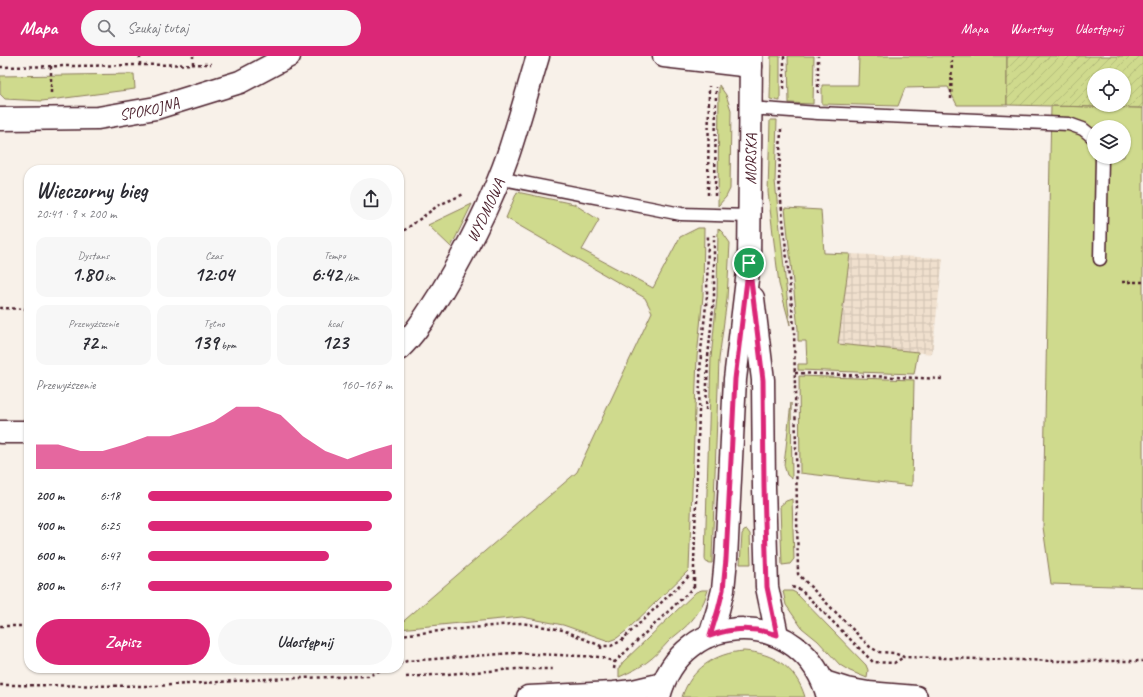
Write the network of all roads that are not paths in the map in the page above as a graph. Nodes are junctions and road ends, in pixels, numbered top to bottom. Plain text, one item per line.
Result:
1 (290, 56) edge
2 (538, 56) edge
3 (664, 56) edge
4 (751, 61) edge
5 (750, 108) junction
6 (0, 119) edge
7 (1087, 132) edge
8 (1102, 164) edge
9 (498, 178) junction
10 (749, 216) junction
11 (1100, 260) dead end
12 (749, 263) junction
13 (404, 344) edge
14 (0, 432) edge
15 (24, 432) edge
16 (777, 635) junction
17 (710, 636) junction
18 (826, 689) edge
19 (661, 690) edge
20 (528, 697) edge
21 (916, 697) edge

1 - 6 street, SPOKOJNA
2 - 9 street, WYDMOWA
3 - 4 street
4 - 5 street, MORSKA
5 - 7 lane
5 - 10 street, MORSKA
8 - 11 lane
9 - 10 lane
9 - 13 street, WYDMOWA
10 - 12 street, MORSKA
12 - 16 street, MORSKA
12 - 17 street, MORSKA
14 - 15 street
16 - 17 street
16 - 18 street
17 - 19 street
18 - 21 street
19 - 20 street

